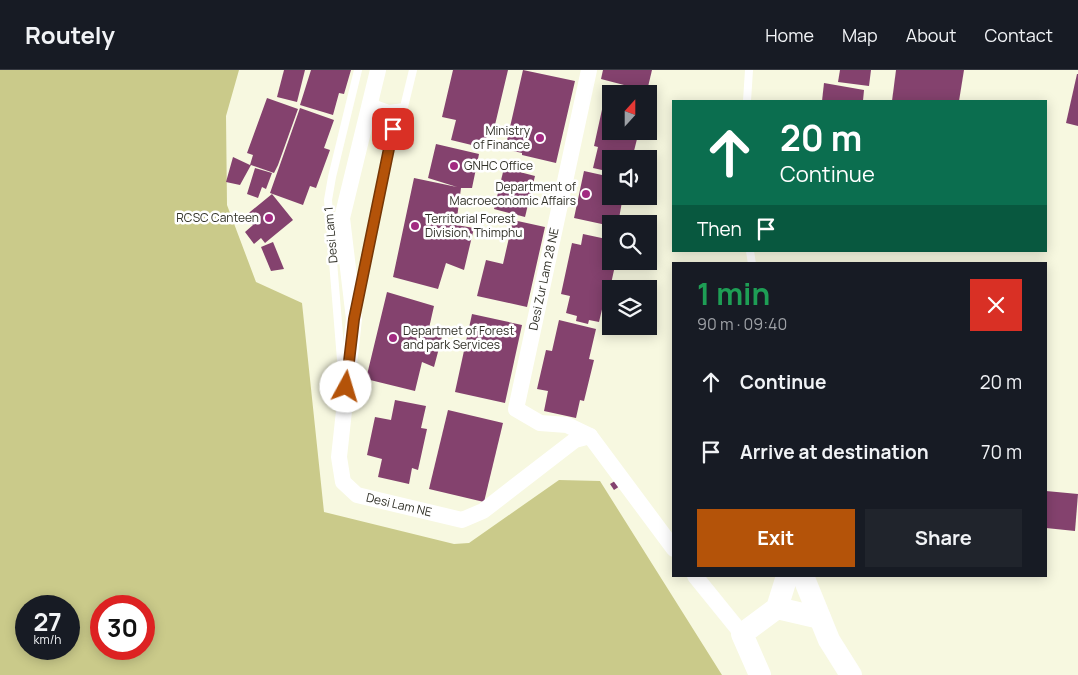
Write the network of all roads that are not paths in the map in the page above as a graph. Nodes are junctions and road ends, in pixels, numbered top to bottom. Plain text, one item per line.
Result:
1 (358, 70) edge
2 (378, 70) edge
3 (413, 70) edge
4 (588, 70) edge
5 (749, 70) edge
6 (747, 100) edge
7 (370, 102) junction
8 (366, 119) junction
9 (354, 319) junction
10 (344, 404) junction
11 (590, 436) junction
12 (672, 546) edge
13 (696, 577) edge
14 (787, 577) edge
15 (803, 577) edge
16 (777, 608) junction
17 (820, 618) junction
18 (742, 634) junction
19 (760, 675) edge
20 (851, 675) edge

1 - 10 lane, Desi Lam 1
2 - 7 street, Desi Lam NE
3 - 7 lane
4 - 11 street, Desi Zur Lam 28 NE
5 - 6 lane
7 - 8 street, Desi Lam NE
8 - 9 street, Desi Lam NE
8 - 9 lane
9 - 10 street, Desi Lam NE
10 - 11 street, Desi Lam NE
11 - 12 street
13 - 18 street
14 - 16 main road
15 - 17 main road
16 - 17 main road
16 - 18 main road
17 - 20 main road
18 - 19 main road

